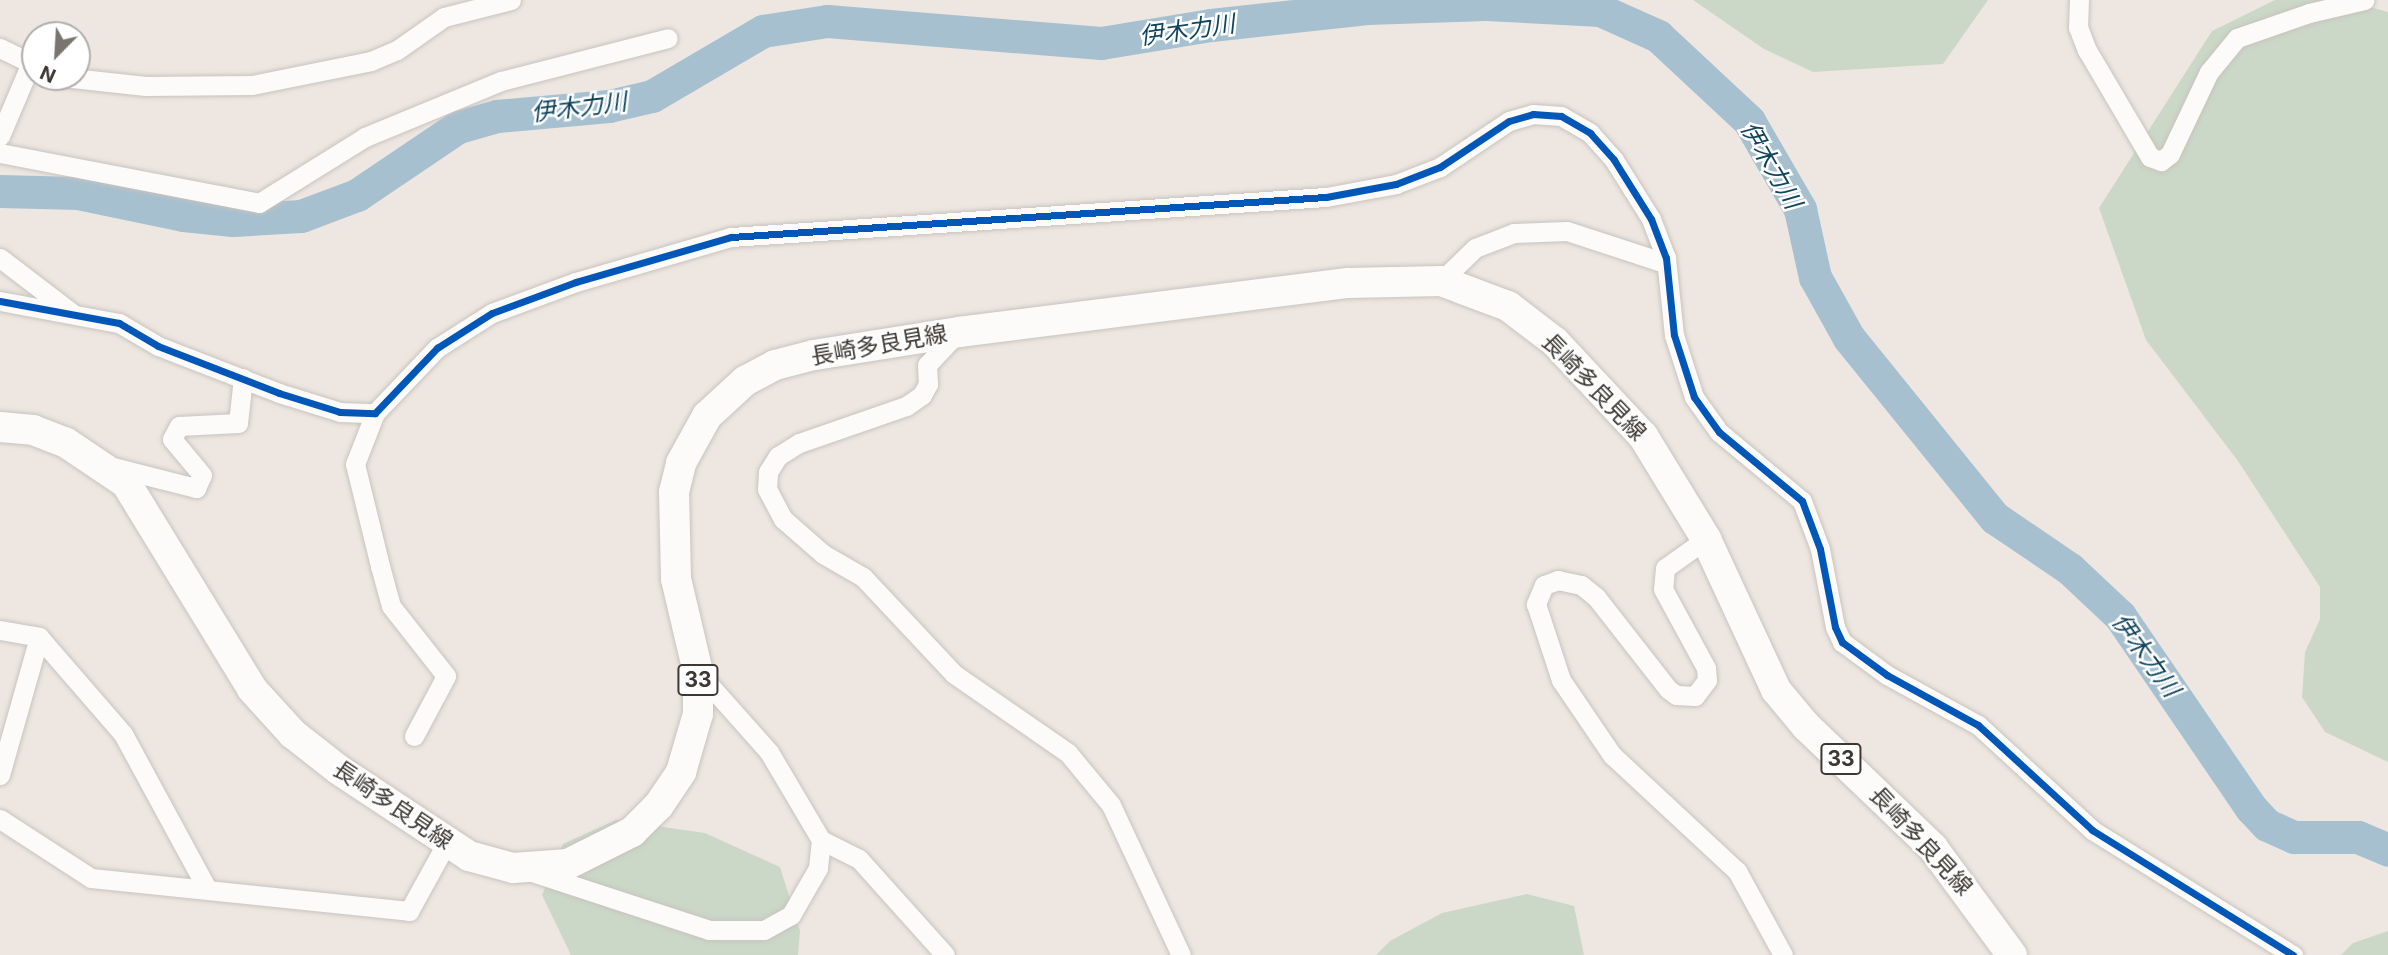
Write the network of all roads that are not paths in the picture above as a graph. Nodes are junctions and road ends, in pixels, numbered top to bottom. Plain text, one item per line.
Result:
1 (511, 0) edge
2 (2079, 0) edge
3 (2364, 0) edge
4 (668, 38) dead end
5 (0, 48) edge
6 (21, 58) edge
7 (91, 80) edge
8 (21, 90) edge
9 (0, 136) edge
10 (0, 153) edge
11 (0, 258) edge
12 (1666, 258) junction
13 (1441, 281) junction
14 (0, 301) edge
15 (76, 315) junction
16 (959, 332) junction
17 (243, 379) junction
18 (375, 413) junction
19 (0, 427) edge
20 (104, 465) junction
21 (1706, 539) junction
22 (0, 630) edge
23 (39, 637) junction
24 (698, 672) junction
25 (414, 736) dead end
26 (0, 775) edge
27 (0, 819) edge
28 (821, 840) junction
29 (446, 844) junction
30 (513, 868) junction
31 (207, 889) junction
32 (945, 955) edge
33 (1181, 955) edge
34 (1783, 955) edge
35 (2012, 955) edge
36 (2293, 955) edge

1 - 7 street
2 - 3 street
4 - 10 street
5 - 6 street
8 - 9 street
11 - 15 street
12 - 13 street
12 - 18 street
12 - 36 street
13 - 16 main road, 長崎多良見線 / 33
13 - 21 main road, 長崎多良見線 / 33
14 - 15 street
15 - 17 street
16 - 24 main road, 長崎多良見線 / 33
16 - 33 street
17 - 18 street
17 - 20 street
18 - 25 street
19 - 20 main road, 長崎多良見線 / 33
20 - 29 main road, 長崎多良見線 / 33
21 - 34 street
21 - 35 main road, 長崎多良見線 / 33
22 - 23 street
23 - 26 street
23 - 31 street
24 - 28 street
24 - 30 main road, 長崎多良見線 / 33
27 - 31 street
28 - 30 street
28 - 32 street
29 - 30 main road, 長崎多良見線 / 33
29 - 31 street

